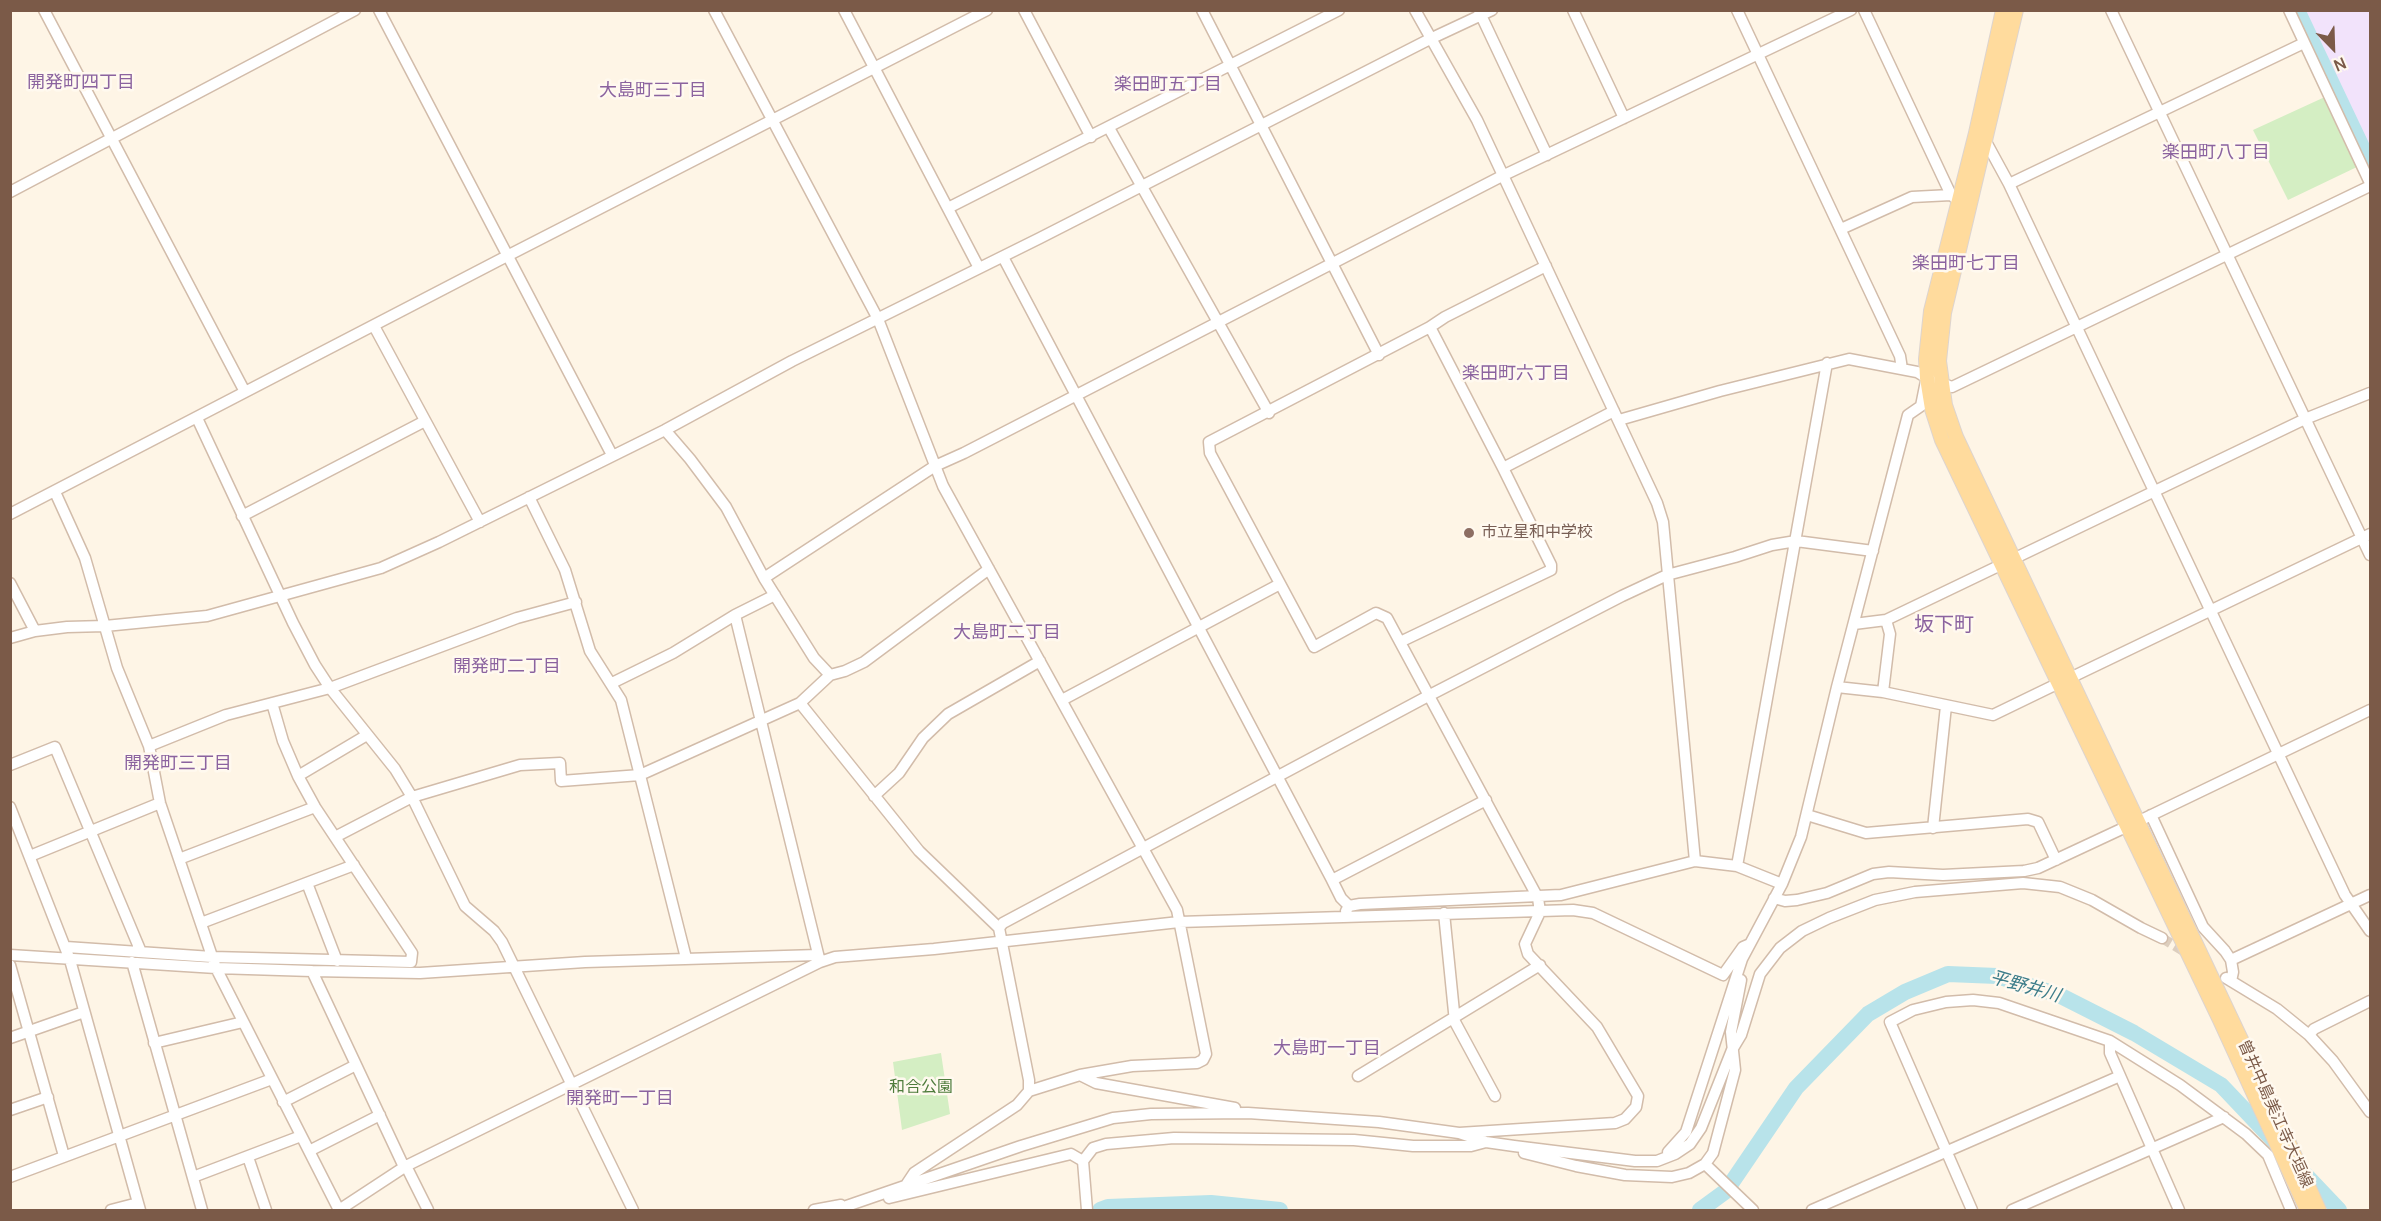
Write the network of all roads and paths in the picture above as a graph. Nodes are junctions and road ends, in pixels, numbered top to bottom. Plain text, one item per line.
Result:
1 (44, 10) edge
2 (355, 10) edge
3 (379, 10) edge
4 (714, 10) edge
5 (844, 10) edge
6 (987, 10) edge
7 (1024, 10) edge
8 (1202, 10) edge
9 (1339, 10) edge
10 (1415, 10) edge
11 (1573, 10) edge
12 (1737, 10) edge
13 (1851, 10) edge
14 (1864, 10) edge
15 (2002, 10) edge
16 (2016, 10) edge
17 (2111, 10) edge
18 (2289, 10) edge
19 (1484, 12) edge
20 (1430, 39) junction
21 (2304, 43) junction
22 (1758, 54) junction
23 (1231, 66) junction
24 (874, 68) junction
25 (2160, 112) junction
26 (1624, 118) junction
27 (772, 121) junction
28 (1261, 124) junction
29 (1109, 128) junction
30 (1091, 137) junction
31 (112, 138) junction
32 (1985, 140) junction
33 (1546, 155) junction
34 (1502, 176) junction
35 (2008, 184) junction
36 (2370, 184) edge
37 (1139, 185) junction
38 (10, 192) edge
39 (1955, 199) junction
40 (948, 208) junction
41 (1841, 229) junction
42 (2227, 254) junction
43 (508, 255) junction
44 (1003, 257) junction
45 (1333, 263) junction
46 (1546, 266) junction
47 (979, 268) junction
48 (878, 319) junction
49 (1217, 322) junction
50 (374, 326) junction
51 (1430, 327) junction
52 (2076, 327) junction
53 (1379, 355) junction
54 (1827, 363) junction
55 (1902, 369) junction
56 (1927, 378) junction
57 (1941, 383) junction
58 (245, 392) junction
59 (2370, 393) edge
60 (1075, 396) junction
61 (1269, 413) junction
62 (1616, 415) junction
63 (197, 418) junction
64 (2305, 419) junction
65 (425, 422) junction
66 (665, 430) junction
67 (612, 455) junction
68 (935, 466) junction
69 (1503, 468) junction
70 (55, 492) junction
71 (2154, 492) junction
72 (529, 497) junction
73 (10, 514) edge
74 (243, 516) junction
75 (480, 522) junction
76 (2366, 536) edge
77 (1796, 541) junction
78 (1872, 550) junction
79 (2370, 555) edge
80 (2009, 561) junction
81 (989, 569) junction
82 (1667, 575) junction
83 (764, 578) junction
84 (10, 583) edge
85 (1280, 584) junction
86 (775, 595) junction
87 (280, 597) junction
88 (576, 602) junction
89 (2210, 610) junction
90 (735, 615) junction
91 (1886, 620) junction
92 (1854, 624) junction
93 (105, 626) junction
94 (1197, 627) junction
95 (35, 631) junction
96 (10, 638) edge
97 (1400, 642) junction
98 (1040, 661) junction
99 (830, 675) junction
100 (2064, 681) junction
101 (612, 683) junction
102 (1837, 687) junction
103 (330, 688) junction
104 (1883, 692) junction
105 (1430, 695) junction
106 (1062, 700) junction
107 (272, 703) junction
108 (800, 703) junction
109 (1946, 706) junction
110 (2370, 710) edge
111 (760, 722) junction
112 (367, 735) junction
113 (149, 746) junction
114 (2278, 754) junction
115 (10, 765) edge
116 (640, 775) junction
117 (298, 776) junction
118 (1277, 777) junction
119 (874, 796) junction
120 (412, 797) junction
121 (1486, 800) junction
122 (160, 803) junction
123 (10, 807) edge
124 (315, 807) junction
125 (1807, 814) junction
126 (2151, 815) junction
127 (13, 822) edge
128 (2133, 824) junction
129 (1933, 828) junction
130 (90, 831) junction
131 (335, 837) junction
132 (1143, 848) junction
133 (30, 856) junction
134 (178, 859) junction
135 (2056, 860) junction
136 (1695, 861) junction
137 (354, 865) junction
138 (1737, 866) junction
139 (1332, 880) junction
140 (306, 883) junction
141 (1782, 884) junction
142 (2370, 895) edge
143 (1538, 898) junction
144 (1774, 898) junction
145 (2350, 905) junction
146 (1346, 911) junction
147 (1540, 912) junction
148 (1444, 913) junction
149 (1179, 922) junction
150 (201, 923) junction
151 (999, 928) junction
152 (2370, 931) edge
153 (2162, 938) tunnel mouth
154 (1003, 940) junction
155 (1749, 944) junction
156 (66, 947) junction
157 (141, 952) junction
158 (10, 955) edge
159 (212, 957) junction
160 (686, 958) junction
161 (819, 958) junction
162 (70, 960) junction
163 (2231, 960) junction
164 (337, 961) junction
165 (132, 962) junction
166 (1540, 964) junction
167 (10, 965) edge
168 (216, 968) junction
169 (514, 968) junction
170 (312, 971) junction
171 (13, 984) edge
172 (2370, 1001) edge
173 (84, 1012) junction
174 (1454, 1017) junction
175 (2225, 1019) junction
176 (243, 1022) junction
177 (29, 1031) junction
178 (2309, 1035) junction
179 (10, 1038) edge
180 (2110, 1041) junction
181 (154, 1043) junction
182 (1732, 1050) junction
183 (356, 1065) junction
184 (1080, 1075) junction
185 (1358, 1076) dead end
186 (2120, 1076) junction
187 (272, 1079) junction
188 (571, 1085) junction
189 (1029, 1091) junction
190 (1495, 1096) dead end
191 (48, 1097) junction
192 (283, 1102) junction
193 (10, 1110) edge
194 (2370, 1112) edge
195 (1248, 1113) junction
196 (175, 1115) junction
197 (380, 1115) junction
198 (2224, 1117) junction
199 (1460, 1134) junction
200 (119, 1136) junction
201 (302, 1136) junction
202 (1486, 1142) junction
203 (1514, 1146) junction
204 (2152, 1150) junction
205 (309, 1151) junction
206 (1947, 1152) junction
207 (64, 1156) junction
208 (248, 1157) junction
209 (1083, 1161) junction
210 (1657, 1161) junction
211 (405, 1166) junction
212 (1708, 1166) junction
213 (10, 1177) edge
214 (193, 1177) junction
215 (906, 1185) junction
216 (859, 1202) junction
217 (139, 1207) edge
218 (1750, 1209) edge
219 (111, 1210) edge
220 (202, 1210) edge
221 (266, 1210) edge
222 (339, 1210) edge
223 (428, 1210) edge
224 (633, 1210) edge
225 (814, 1210) edge
226 (835, 1210) edge
227 (1088, 1210) edge
228 (1812, 1210) edge
229 (1972, 1210) edge
230 (2012, 1210) edge
231 (2179, 1210) edge
232 (2291, 1210) edge
233 (2307, 1210) edge
234 (2319, 1210) edge

1 - 31 street
2 - 31 street
3 - 43 street
4 - 27 street
5 - 24 street
6 - 24 street
7 - 30 street
8 - 23 street
9 - 23 street
10 - 20 street
11 - 26 street
12 - 22 street
13 - 22 street
14 - 39 street
15 - 39 main road
16 - 32 main road
17 - 25 street
18 - 21 street
19 - 20 street
19 - 33 street
20 - 28 street
20 - 34 street
21 - 25 street
21 - 36 street
22 - 26 street
22 - 41 street
23 - 28 street
23 - 29 street
24 - 27 street
24 - 40 street
25 - 35 street
25 - 42 street
26 - 33 street
27 - 43 street
27 - 48 street
28 - 37 street
28 - 45 street
29 - 30 street
29 - 37 street
30 - 40 street
31 - 38 street
31 - 58 street
32 - 35 street
32 - 57 main road
33 - 34 street
34 - 45 street
34 - 46 street
35 - 52 street
36 - 42 street
37 - 44 street
37 - 49 street
39 - 41 street
39 - 56 main road
40 - 47 street
41 - 55 street
42 - 52 street
42 - 64 street
43 - 50 street
43 - 67 street
44 - 47 street
44 - 60 street
45 - 49 street
45 - 53 street
46 - 51 street
46 - 62 street
47 - 48 street
48 - 66 street
48 - 68 street
49 - 60 street
49 - 61 street
50 - 58 street
50 - 65 street
51 - 53 street
51 - 69 street
52 - 57 street
52 - 71 street
53 - 61 street
54 - 55 street
54 - 62 street
54 - 77 street
55 - 56 street
56 - 57 street
56 - 78 street
56 - 80 main road
57 - 80 main road
58 - 63 street
59 - 64 street
60 - 68 street
60 - 94 street
61 - 85 street
62 - 69 street
62 - 82 street
63 - 70 street
63 - 74 street
64 - 71 street
64 - 76 street
65 - 74 street
65 - 75 street
66 - 67 street
66 - 83 street
67 - 72 street
68 - 81 street
68 - 83 street
69 - 97 street
70 - 73 street
70 - 93 street
71 - 80 street
71 - 89 street
72 - 75 street
72 - 88 street
74 - 87 street
75 - 87 street
76 - 79 street
76 - 89 street
77 - 78 street
77 - 82 street
77 - 138 street
78 - 92 street
80 - 91 street
80 - 100 main road
81 - 98 street
81 - 99 street
82 - 105 street
82 - 136 street
83 - 86 street
84 - 95 street
85 - 94 street
85 - 97 street
86 - 90 street
86 - 99 street
87 - 93 street
87 - 103 street
88 - 101 street
88 - 103 street
89 - 100 street
89 - 114 street
90 - 101 street
90 - 111 street
91 - 92 street
91 - 104 street
92 - 102 street
93 - 95 street
93 - 113 street
94 - 106 street
94 - 118 street
95 - 96 street
97 - 105 street
98 - 106 street
98 - 119 street
99 - 108 street
100 - 109 street
100 - 128 main road
101 - 116 street
102 - 104 street
102 - 125 street
103 - 107 street
103 - 112 street
104 - 109 street
105 - 118 street
105 - 121 street
106 - 132 street
107 - 113 street
107 - 117 street
108 - 111 street
108 - 119 street
109 - 129 street
110 - 114 street
111 - 116 street
111 - 161 street
112 - 117 street
112 - 120 street
113 - 122 street
114 - 126 street
114 - 145 street
115 - 130 street
116 - 120 street
116 - 160 street
117 - 124 street
118 - 132 street
118 - 139 street
119 - 151 street
120 - 131 street
120 - 169 street
121 - 139 street
121 - 143 street
122 - 130 street
122 - 134 street
123 - 127 street
124 - 131 street
124 - 134 street
125 - 129 street
125 - 141 street
126 - 128 street
126 - 163 street
127 - 133 street
128 - 135 street
128 - 175 main road
129 - 135 street
130 - 133 street
130 - 157 street
131 - 137 street
132 - 149 street
132 - 151 street
133 - 156 street
134 - 150 street
135 - 144 street
136 - 138 street
136 - 143 street
137 - 140 street
137 - 164 street
138 - 141 street
139 - 146 street
140 - 150 street
140 - 164 street
141 - 144 street
142 - 145 street
143 - 146 street
143 - 147 street
144 - 155 street
145 - 152 street
145 - 163 street
146 - 148 street
146 - 149 street
147 - 148 street
147 - 155 street
147 - 166 street
148 - 174 street
149 - 154 street
149 - 184 street
150 - 159 street
151 - 154 street
153 - 182 street
154 - 161 street
154 - 189 street
155 - 182 street
155 - 210 street
156 - 157 street
156 - 162 street
157 - 159 street
158 - 162 street
159 - 164 street
159 - 168 street
160 - 161 street
160 - 169 street
161 - 188 street
162 - 165 street
162 - 173 street
163 - 178 street
165 - 168 street
165 - 181 street
166 - 174 street
166 - 199 street
167 - 171 street
168 - 170 street
168 - 176 street
169 - 170 street
169 - 188 street
170 - 183 street
171 - 177 street
172 - 178 street
173 - 177 street
173 - 200 street
174 - 185 street
174 - 190 street
175 - 233 main road, 曽井中島美江寺大垣線
175 - 234 main road, 曽井中島美江寺大垣線
176 - 181 street
176 - 187 street
177 - 179 street
177 - 191 street
178 - 194 street
180 - 186 street
180 - 198 street
180 - 206 street
181 - 196 street
182 - 210 street
182 - 212 street
183 - 192 street
183 - 197 street
184 - 189 street
184 - 195 street
186 - 204 street
186 - 206 street
187 - 192 street
187 - 196 street
188 - 211 street
188 - 224 street
189 - 215 street
191 - 193 street
191 - 207 street
192 - 201 street
195 - 199 street
195 - 215 street
196 - 200 street
196 - 214 street
197 - 205 street
197 - 211 street
198 - 204 street
198 - 232 street
199 - 202 street
200 - 207 street
200 - 217 street
201 - 205 street
201 - 208 street
202 - 203 street
202 - 209 street
203 - 210 street
203 - 212 street
204 - 230 street
204 - 231 street
205 - 222 street
206 - 228 street
206 - 229 street
207 - 213 street
208 - 214 street
208 - 221 street
209 - 216 street
209 - 227 street
211 - 222 street
211 - 223 street
212 - 218 street
214 - 220 street
215 - 216 street
216 - 225 street
216 - 226 street
217 - 219 street

